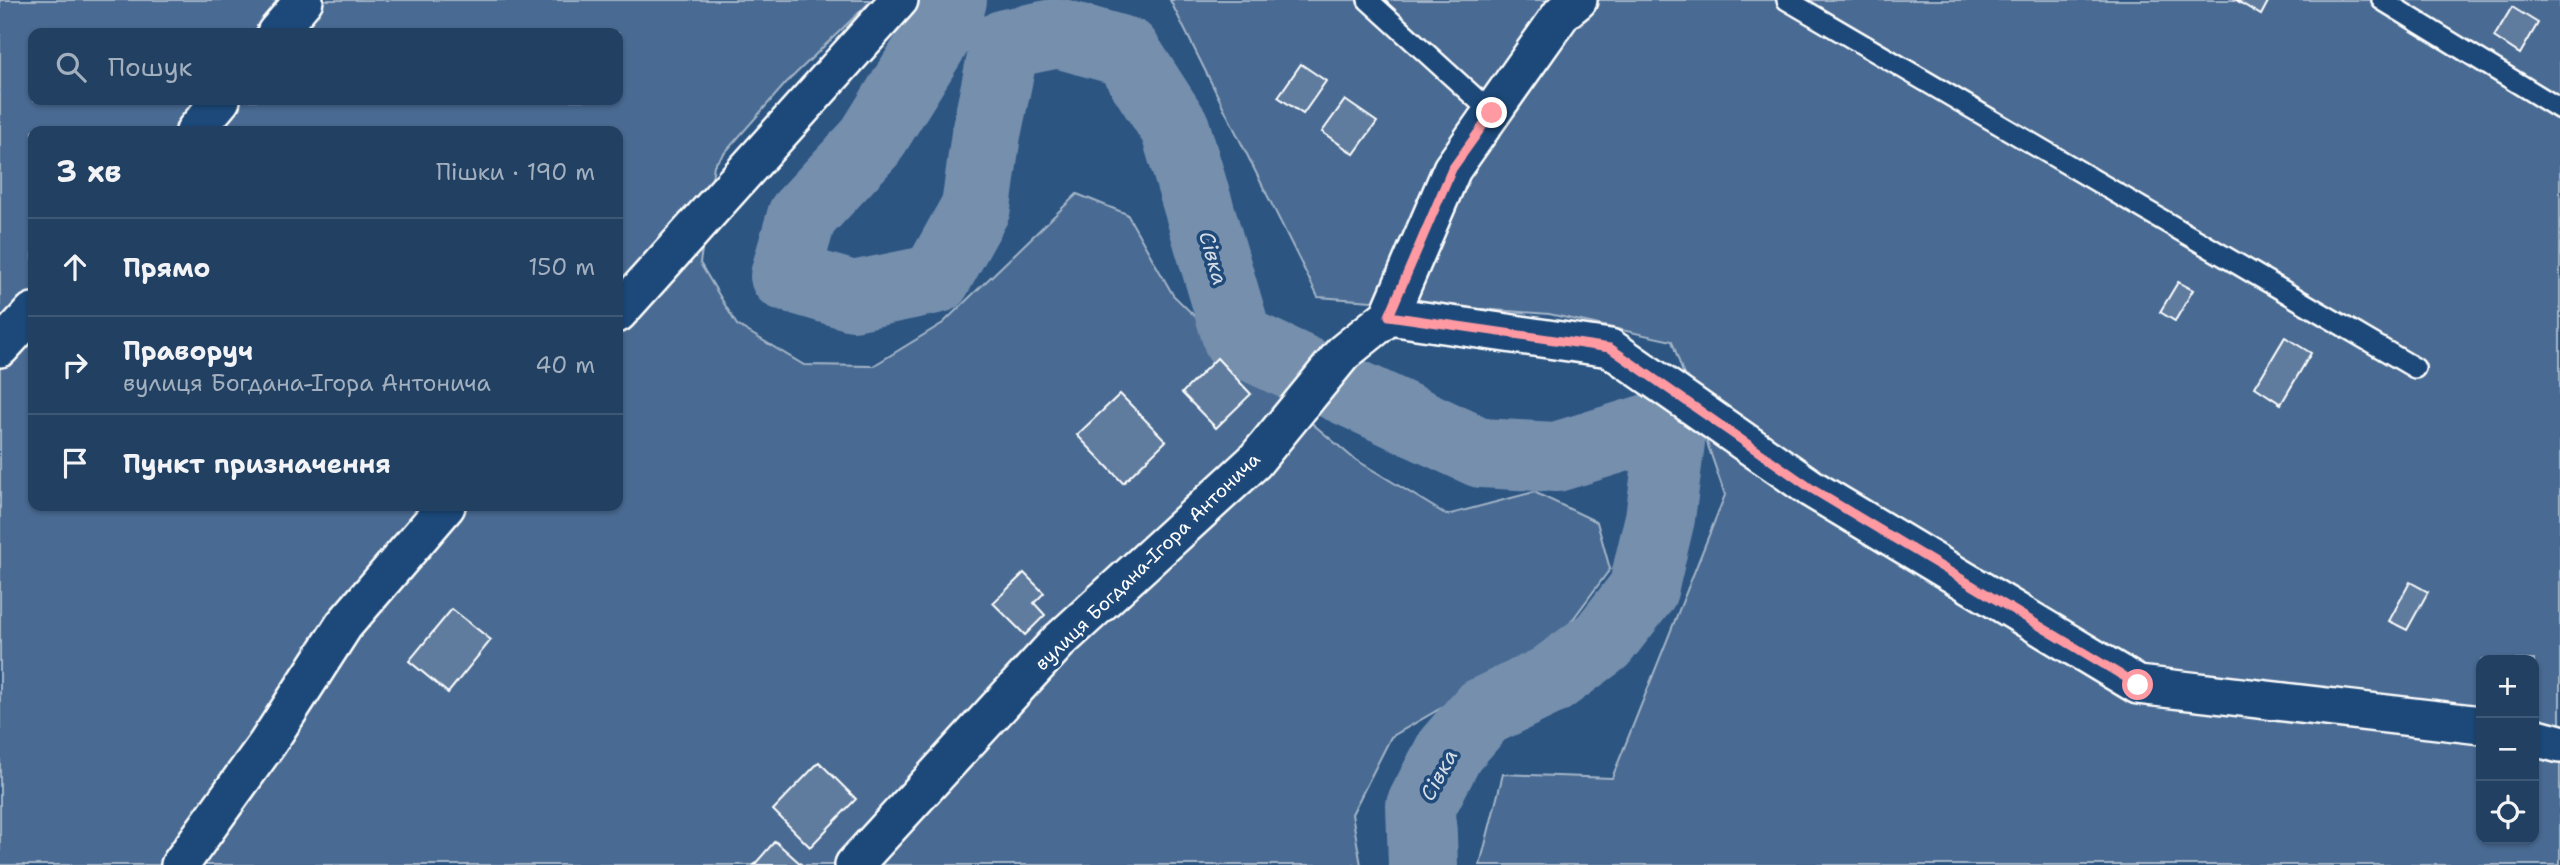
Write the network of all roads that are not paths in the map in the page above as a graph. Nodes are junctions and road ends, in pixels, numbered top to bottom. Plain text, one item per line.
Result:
1 (304, 0) edge
2 (899, 0) edge
3 (1368, 0) edge
4 (1578, 0) edge
5 (1787, 0) edge
6 (2382, 0) edge
7 (280, 28) edge
8 (217, 105) edge
9 (2560, 109) edge
10 (1492, 113) junction
11 (199, 126) edge
12 (623, 307) edge
13 (1389, 316) junction
14 (28, 318) edge
15 (0, 348) edge
16 (2414, 368) dead end
17 (442, 511) edge
18 (2476, 725) edge
19 (2539, 738) edge
20 (2560, 744) edge
21 (180, 865) edge
22 (854, 865) edge

1 - 7 street
2 - 12 street
3 - 10 lane
4 - 10 street, вулиця Богдана-Ігора Антонича
5 - 16 lane
6 - 9 lane
8 - 11 street
10 - 13 street, вулиця Богдана-Ігора Антонича
13 - 18 street
13 - 22 street, вулиця Богдана-Ігора Антонича
14 - 15 street
17 - 21 street
19 - 20 street

